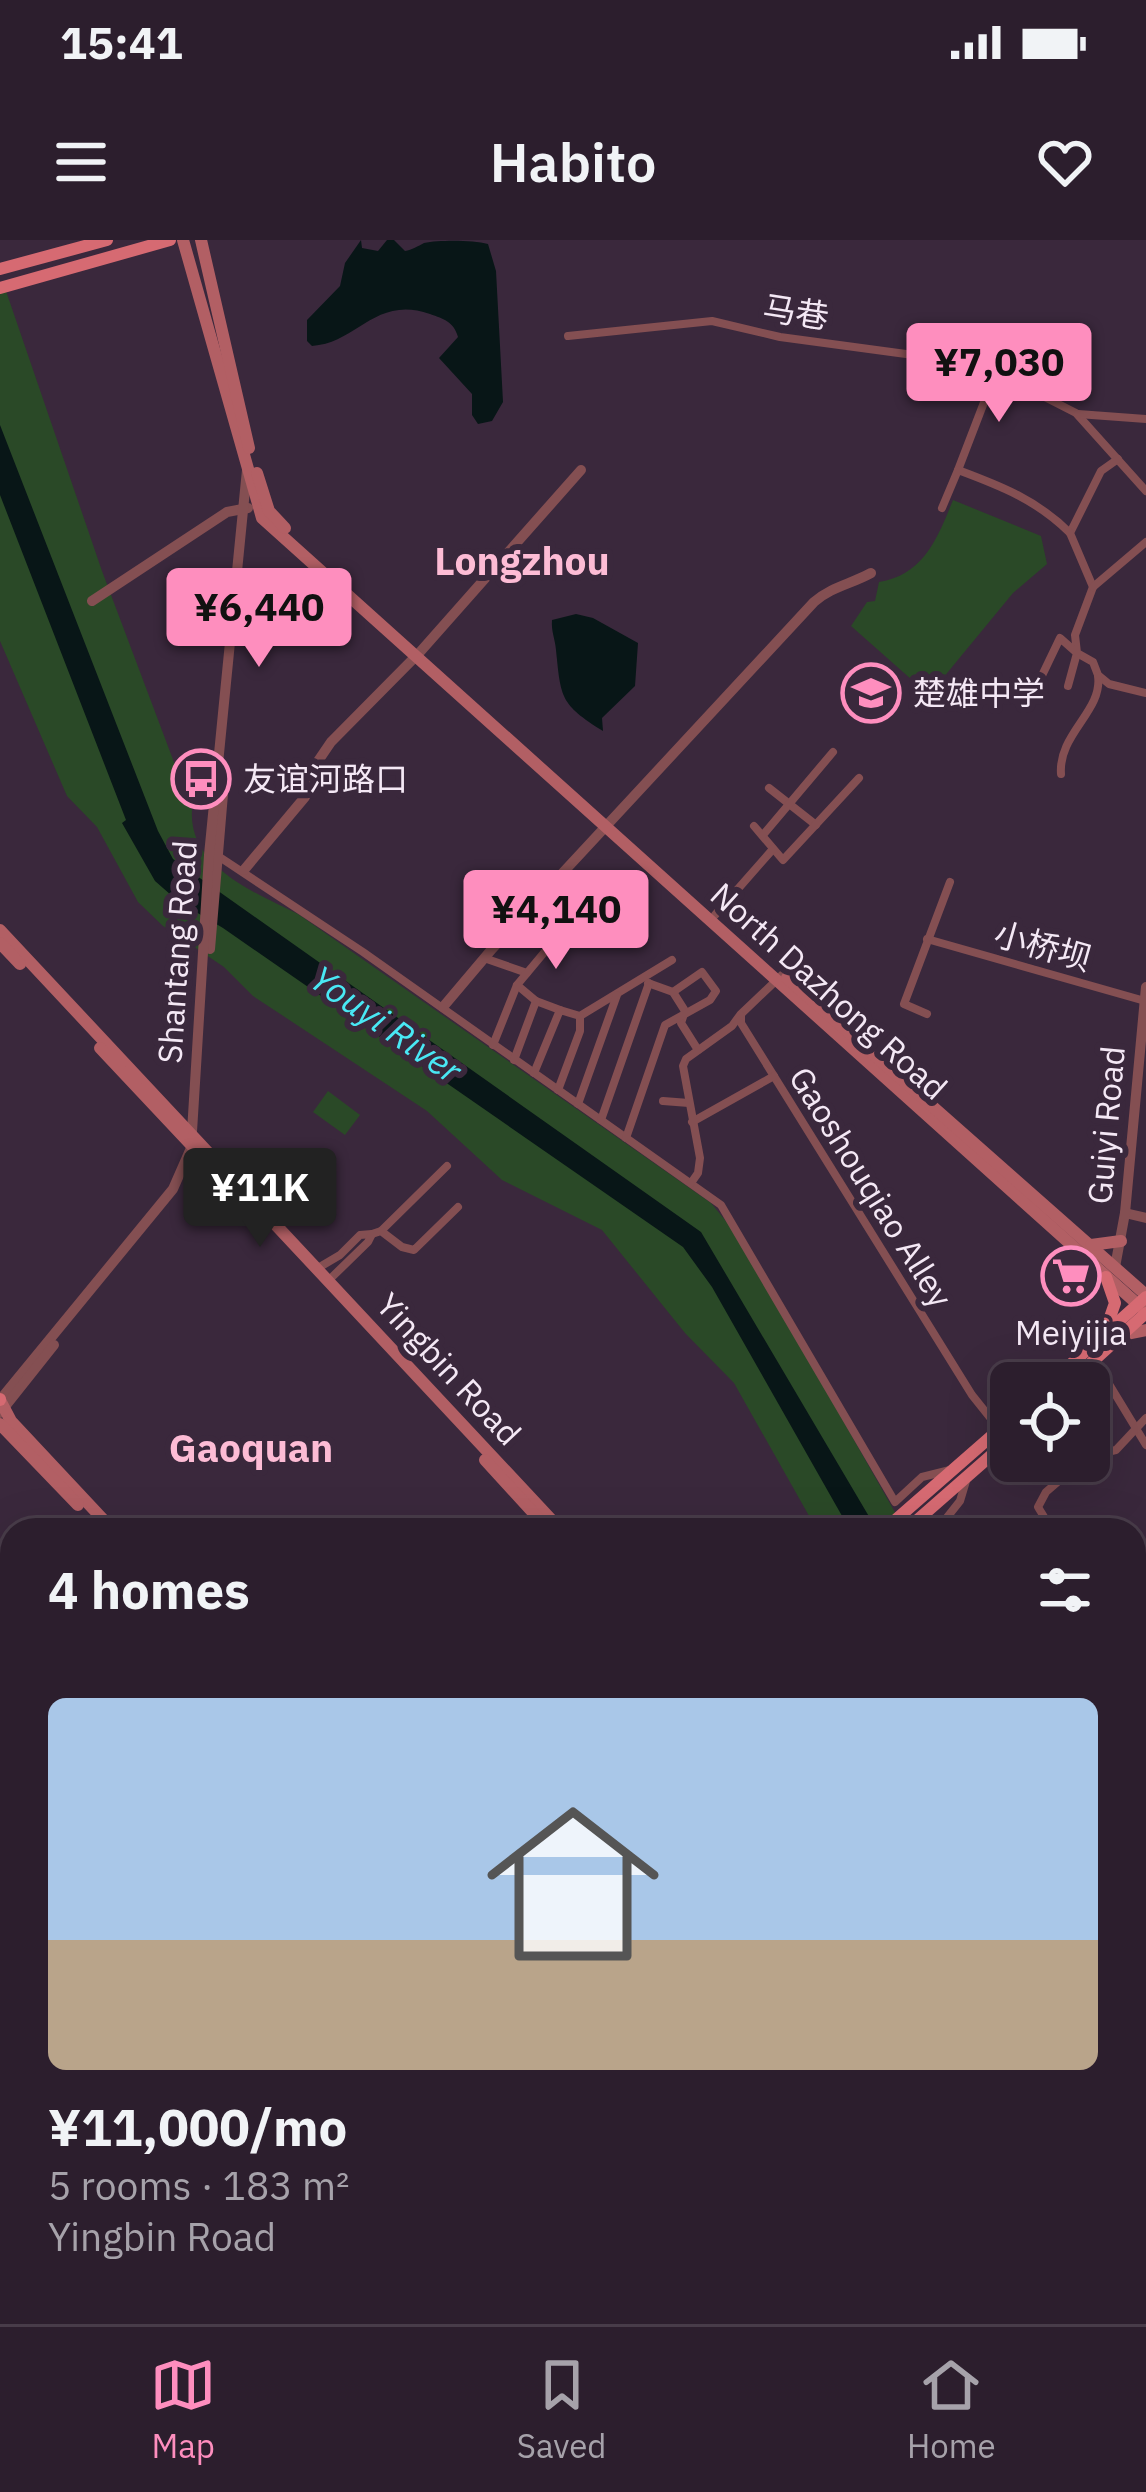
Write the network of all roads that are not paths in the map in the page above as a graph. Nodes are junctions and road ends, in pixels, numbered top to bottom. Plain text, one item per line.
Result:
1 (107, 240) edge
2 (170, 240) edge
3 (183, 240) edge
4 (201, 240) edge
5 (0, 269) edge
6 (0, 288) edge
7 (568, 336) dead end
8 (982, 365) junction
9 (1076, 413) junction
10 (1146, 419) edge
11 (1118, 459) junction
12 (250, 463) junction
13 (580, 470) dead end
14 (958, 470) junction
15 (1146, 491) edge
16 (942, 508) dead end
17 (251, 509) junction
18 (275, 520) junction
19 (1070, 533) junction
20 (1146, 542) edge
21 (871, 573) dead end
22 (1093, 587) junction
23 (92, 601) dead end
24 (1077, 653) junction
25 (418, 655) junction
26 (1098, 675) junction
27 (1068, 686) dead end
28 (1036, 688) dead end
29 (1146, 693) edge
30 (833, 752) dead end
31 (1061, 774) dead end
32 (859, 778) dead end
33 (769, 788) dead end
34 (789, 804) junction
35 (816, 824) junction
36 (608, 825) junction
37 (754, 826) dead end
38 (763, 835) junction
39 (773, 849) junction
40 (217, 855) junction
41 (244, 870) junction
42 (212, 873) junction
43 (950, 881) dead end
44 (598, 888) dead end
45 (715, 915) junction
46 (0, 930) edge
47 (927, 939) junction
48 (0, 943) edge
49 (484, 958) junction
50 (672, 960) dead end
51 (527, 973) junction
52 (780, 976) junction
53 (645, 981) junction
54 (517, 985) junction
55 (1146, 987) edge
56 (673, 992) junction
57 (617, 994) junction
58 (536, 1001) junction
59 (1145, 1001) edge
60 (442, 1007) junction
61 (560, 1010) junction
62 (685, 1011) junction
63 (741, 1014) junction
64 (927, 1014) dead end
65 (580, 1016) junction
66 (1146, 1035) edge
67 (494, 1045) junction
68 (698, 1050) junction
69 (514, 1060) junction
70 (534, 1073) junction
71 (774, 1076) junction
72 (558, 1090) junction
73 (662, 1101) dead end
74 (689, 1103) junction
75 (578, 1104) junction
76 (601, 1120) junction
77 (692, 1122) junction
78 (626, 1138) junction
79 (194, 1144) junction
80 (447, 1166) dead end
81 (691, 1183) junction
82 (458, 1207) dead end
83 (1128, 1214) junction
84 (1146, 1218) edge
85 (376, 1232) junction
86 (1121, 1241) junction
87 (1091, 1245) junction
88 (318, 1268) junction
89 (1114, 1272) junction
90 (328, 1280) junction
91 (1144, 1304) edge
92 (1146, 1330) edge
93 (1105, 1331) junction
94 (1121, 1335) junction
95 (1094, 1360) joint
96 (1072, 1362) edge
97 (1, 1408) edge
98 (990, 1412) edge
99 (1146, 1418) edge
100 (1138, 1428) junction
101 (990, 1442) edge
102 (1146, 1444) edge
103 (990, 1450) edge
104 (1110, 1452) edge
105 (954, 1470) junction
106 (966, 1480) junction
107 (1058, 1482) edge
108 (93, 1518) edge
109 (102, 1518) edge
110 (538, 1518) edge
111 (550, 1518) edge
112 (897, 1518) edge
113 (919, 1518) edge
114 (947, 1518) edge
115 (1045, 1518) edge

1 - 5 main road
2 - 6 main road
3 - 12 main road, North Dazhong Road
4 - 12 main road, North Dazhong Road
7 - 8 street, 马巷
8 - 9 street, 马巷
8 - 14 street
9 - 10 street
9 - 11 street
11 - 15 street
11 - 19 street
12 - 17 street, Shantang Road
12 - 17 main road, North Dazhong Road
12 - 18 main road, North Dazhong Road
13 - 25 street
14 - 16 street
14 - 19 street
17 - 18 street
17 - 23 street
17 - 25 main road, North Dazhong Road
17 - 40 street, Shantang Road
17 - 42 street, Shantang Road
18 - 25 main road, North Dazhong Road
19 - 22 street
20 - 22 street
21 - 36 street
22 - 24 street
24 - 26 street
24 - 27 street
24 - 28 street
25 - 36 main road, North Dazhong Road
25 - 41 street
26 - 29 street
26 - 31 street
30 - 34 street
32 - 35 street
33 - 34 street
34 - 35 street
34 - 38 street
35 - 39 street
36 - 45 main road, North Dazhong Road
36 - 49 street
36 - 52 main road, North Dazhong Road
37 - 38 street
38 - 39 street
39 - 45 street
40 - 41 street
40 - 42 street, Shantang Road
41 - 60 street
42 - 79 street, Shantang Road
43 - 47 street
44 - 51 street
45 - 52 main road, North Dazhong Road
46 - 79 main road, Yingbin Road
47 - 59 street, 小桥坝
47 - 64 street
48 - 79 main road, Yingbin Road
49 - 51 street
49 - 60 street
50 - 53 street
51 - 54 street
52 - 63 street
52 - 87 main road, North Dazhong Road
52 - 89 main road, North Dazhong Road
53 - 56 street
53 - 57 street
53 - 76 street
54 - 58 street
54 - 67 street
55 - 59 street, Guiyi Road
56 - 62 street
56 - 62 street
57 - 65 street
57 - 75 street
58 - 61 street
58 - 69 street
59 - 83 street, Guiyi Road
60 - 67 street
61 - 65 street
61 - 70 street
62 - 68 street
62 - 78 street
63 - 68 street
63 - 71 street, Gaoshouqiao Alley
65 - 72 street
66 - 83 street
67 - 69 street
68 - 74 street
69 - 70 street
70 - 72 street
71 - 77 street
71 - 98 street, Gaoshouqiao Alley
72 - 75 street
73 - 74 street
74 - 77 street
75 - 76 street
76 - 78 street
77 - 81 street
78 - 81 street
79 - 88 main road, Yingbin Road
79 - 97 street, Shantang Road
79 - 110 main road, Yingbin Road
80 - 85 street
81 - 105 street
82 - 85 street
83 - 84 street
83 - 86 street, Guiyi Road
83 - 89 street
85 - 88 street
85 - 90 street
86 - 87 main road
86 - 89 street, Guiyi Road
87 - 89 main road, North Dazhong Road
88 - 90 main road, Yingbin Road
89 - 91 main road, North Dazhong Road
89 - 93 main road
90 - 111 main road, Yingbin Road
91 - 93 main road
91 - 94 main road
92 - 94 main road
93 - 96 main road
94 - 95 main road
95 - 100 street
97 - 108 main road
97 - 109 main road
99 - 100 street
100 - 102 street
100 - 104 street
101 - 105 main road
103 - 106 main road
105 - 112 main road
106 - 113 main road
106 - 114 street
107 - 115 street

